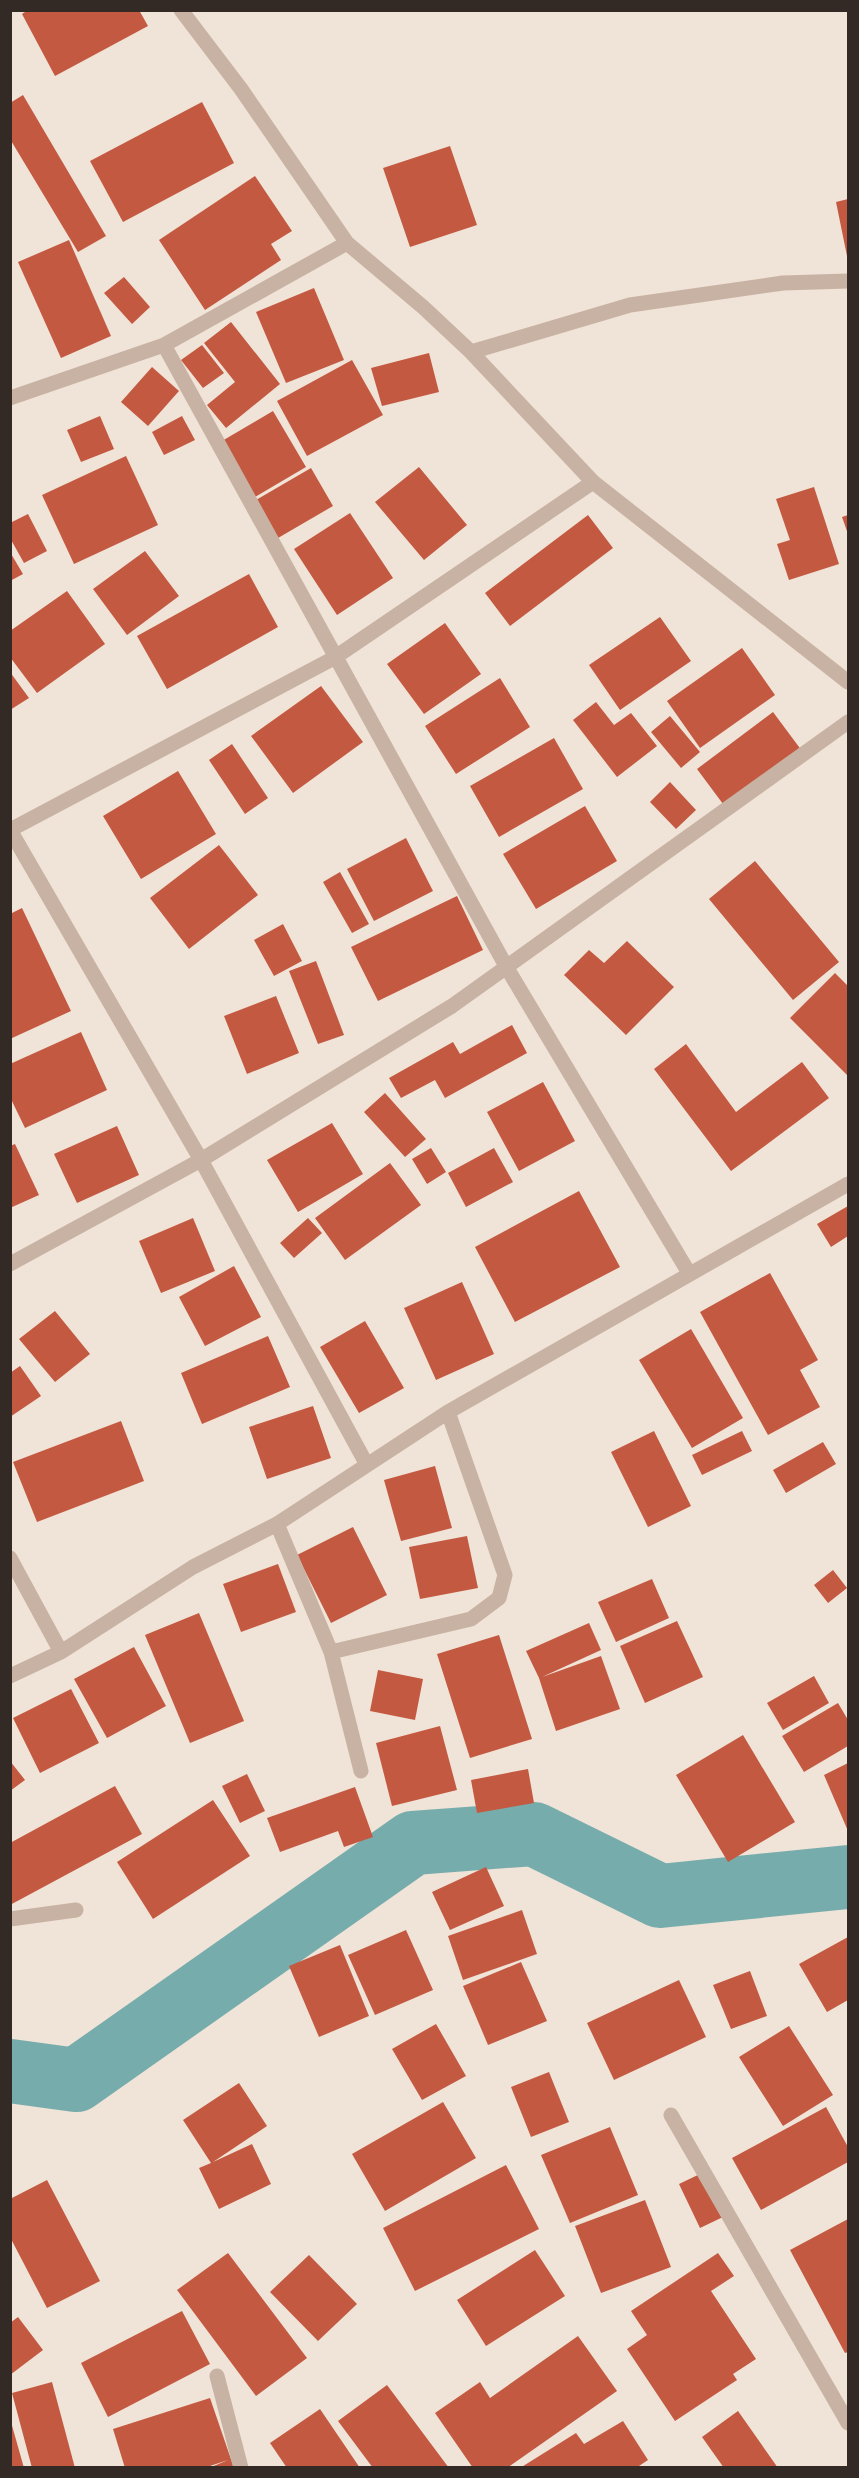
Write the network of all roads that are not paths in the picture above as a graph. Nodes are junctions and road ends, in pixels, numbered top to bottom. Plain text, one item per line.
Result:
1 (181, 10) edge
2 (347, 243) junction
3 (849, 280) edge
4 (164, 345) junction
5 (471, 352) junction
6 (10, 398) edge
7 (593, 482) junction
8 (334, 658) junction
9 (849, 682) edge
10 (849, 722) edge
11 (10, 830) edge
12 (507, 968) junction
13 (201, 1160) junction
14 (849, 1184) edge
15 (10, 1264) edge
16 (689, 1273) junction
17 (448, 1412) junction
18 (367, 1465) junction
19 (278, 1524) junction
20 (10, 1558) edge
21 (61, 1652) junction
22 (331, 1652) junction
23 (10, 1676) edge
24 (361, 1771) dead end
25 (76, 1910) dead end
26 (10, 1919) edge
27 (671, 2115) dead end
28 (217, 2376) dead end
29 (849, 2423) edge
30 (241, 2468) edge

1 - 2 street
2 - 4 street
2 - 5 street
3 - 5 street
4 - 6 street
4 - 8 street
5 - 7 street
7 - 8 street
7 - 9 street
8 - 11 street
8 - 12 street
10 - 12 street
11 - 13 street
12 - 13 street
12 - 16 street
13 - 15 street
13 - 18 street
14 - 16 street
16 - 17 street
17 - 18 street
17 - 22 street
18 - 19 street
19 - 21 street
19 - 22 street
20 - 21 street
21 - 23 street
22 - 24 street
25 - 26 street
27 - 29 street
28 - 30 street

